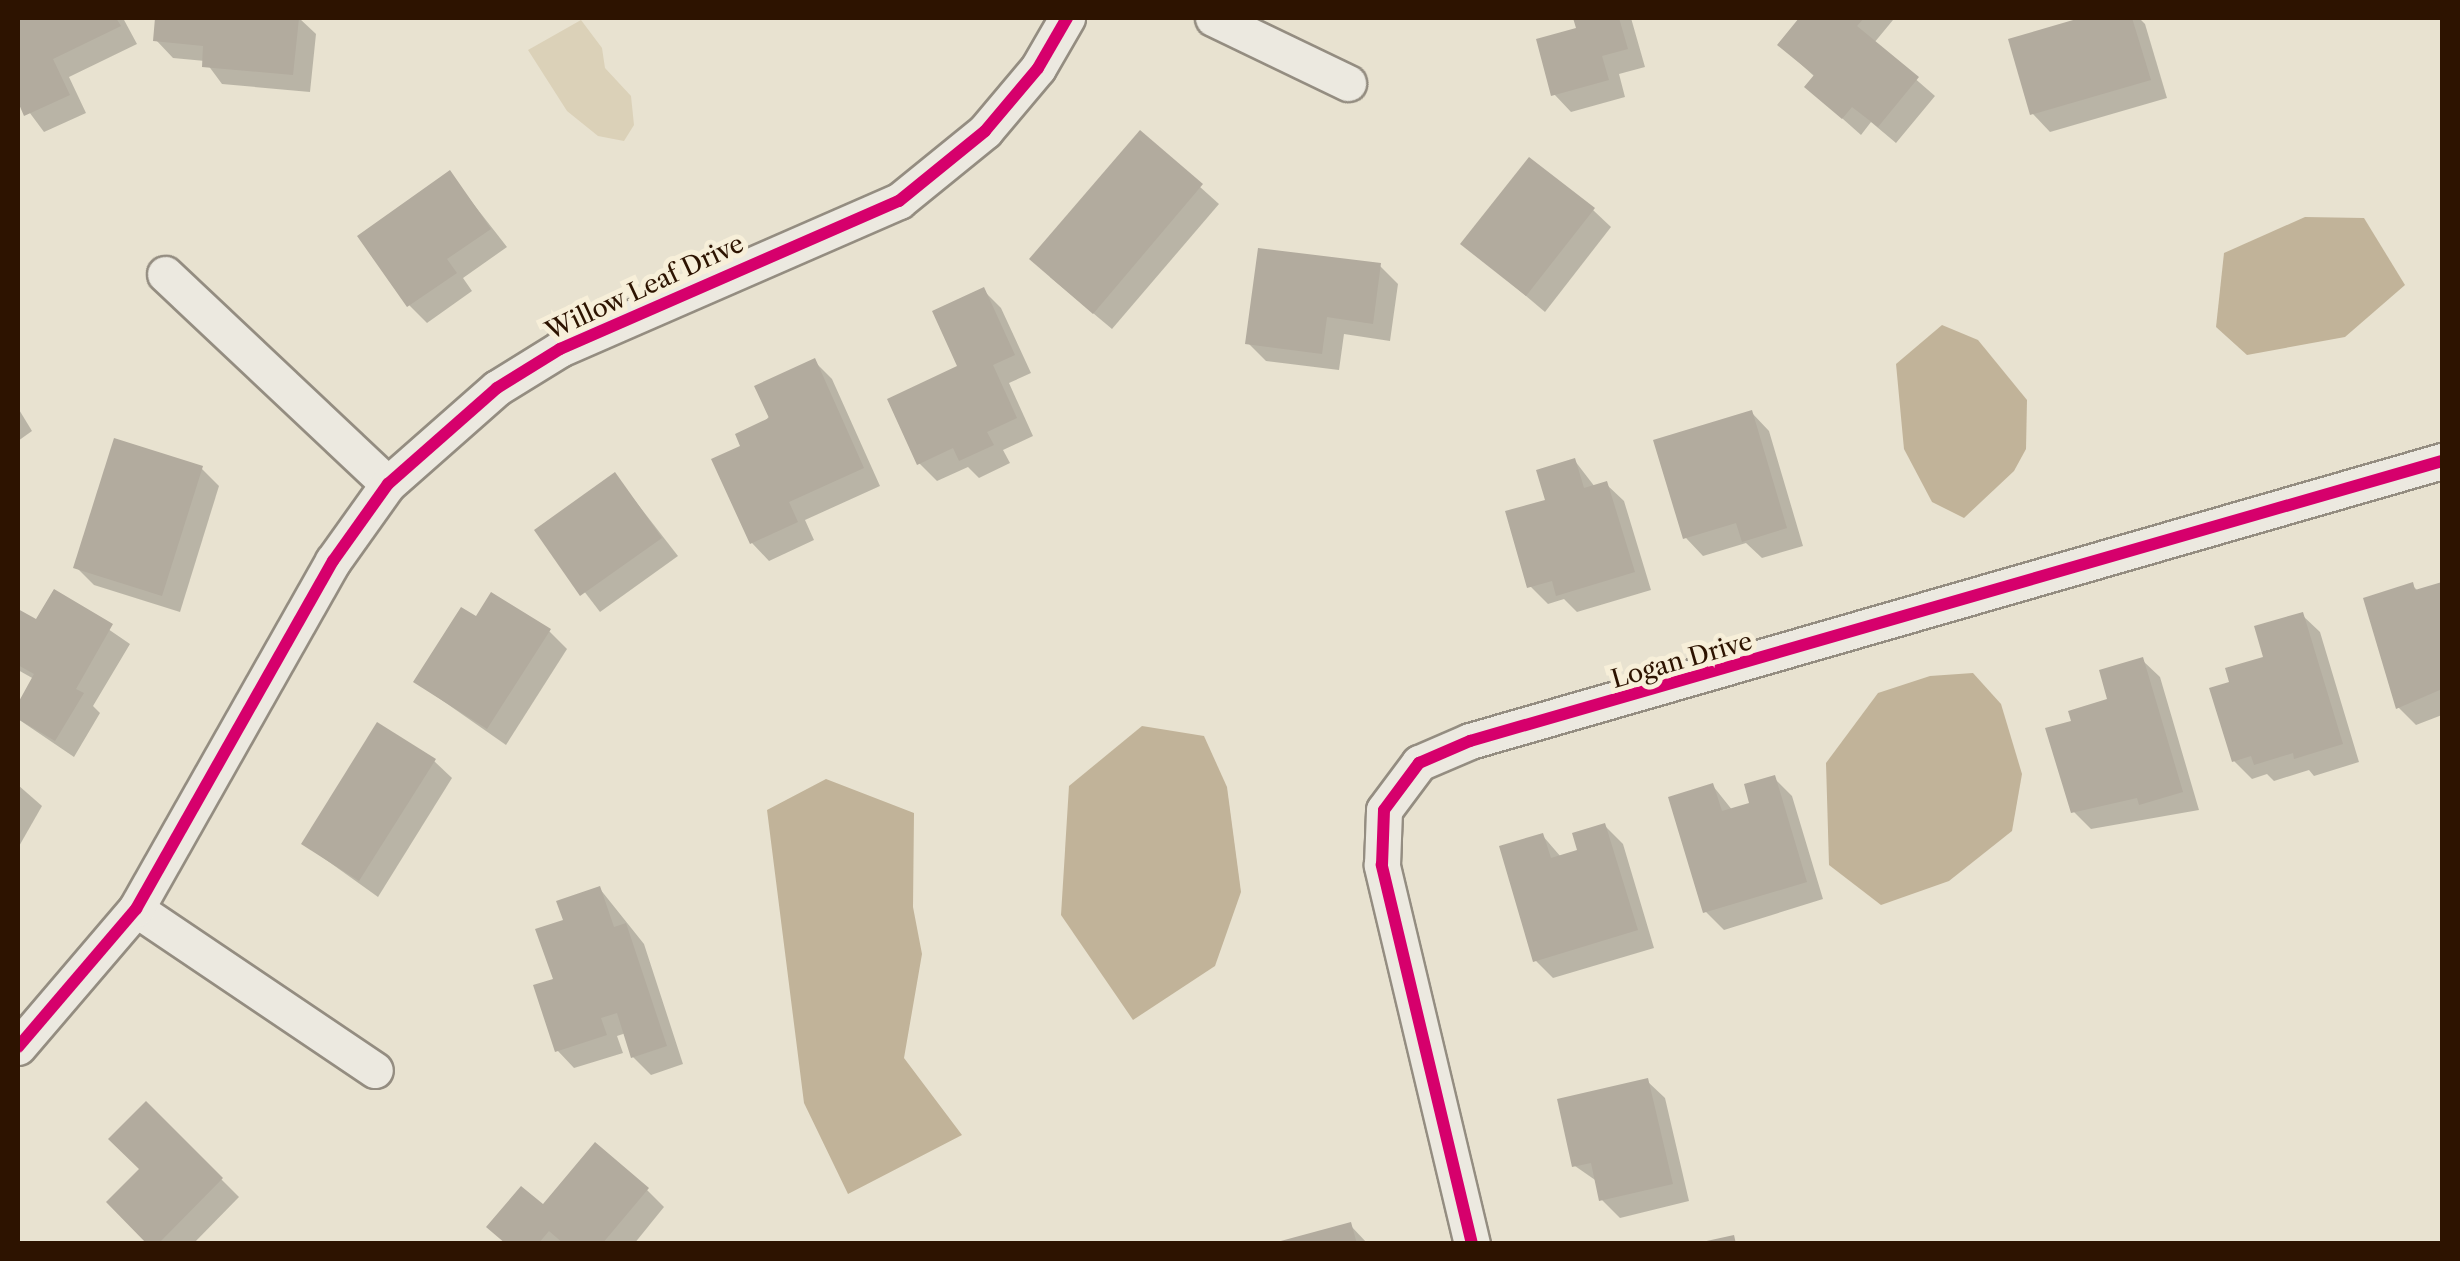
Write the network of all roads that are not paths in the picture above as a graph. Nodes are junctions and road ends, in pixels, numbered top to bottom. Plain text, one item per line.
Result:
1 (1067, 18) edge
2 (1213, 18) edge
3 (1348, 83) dead end
4 (165, 274) dead end
5 (2442, 461) edge
6 (388, 484) junction
7 (136, 909) junction
8 (18, 1047) edge
9 (375, 1070) dead end
10 (1472, 1244) edge

1 - 6 street, Willow Leaf Drive
2 - 3 street
4 - 6 street
5 - 10 street, Logan Drive
6 - 7 street, Willow Leaf Drive
7 - 8 street, Willow Leaf Drive
7 - 9 street

